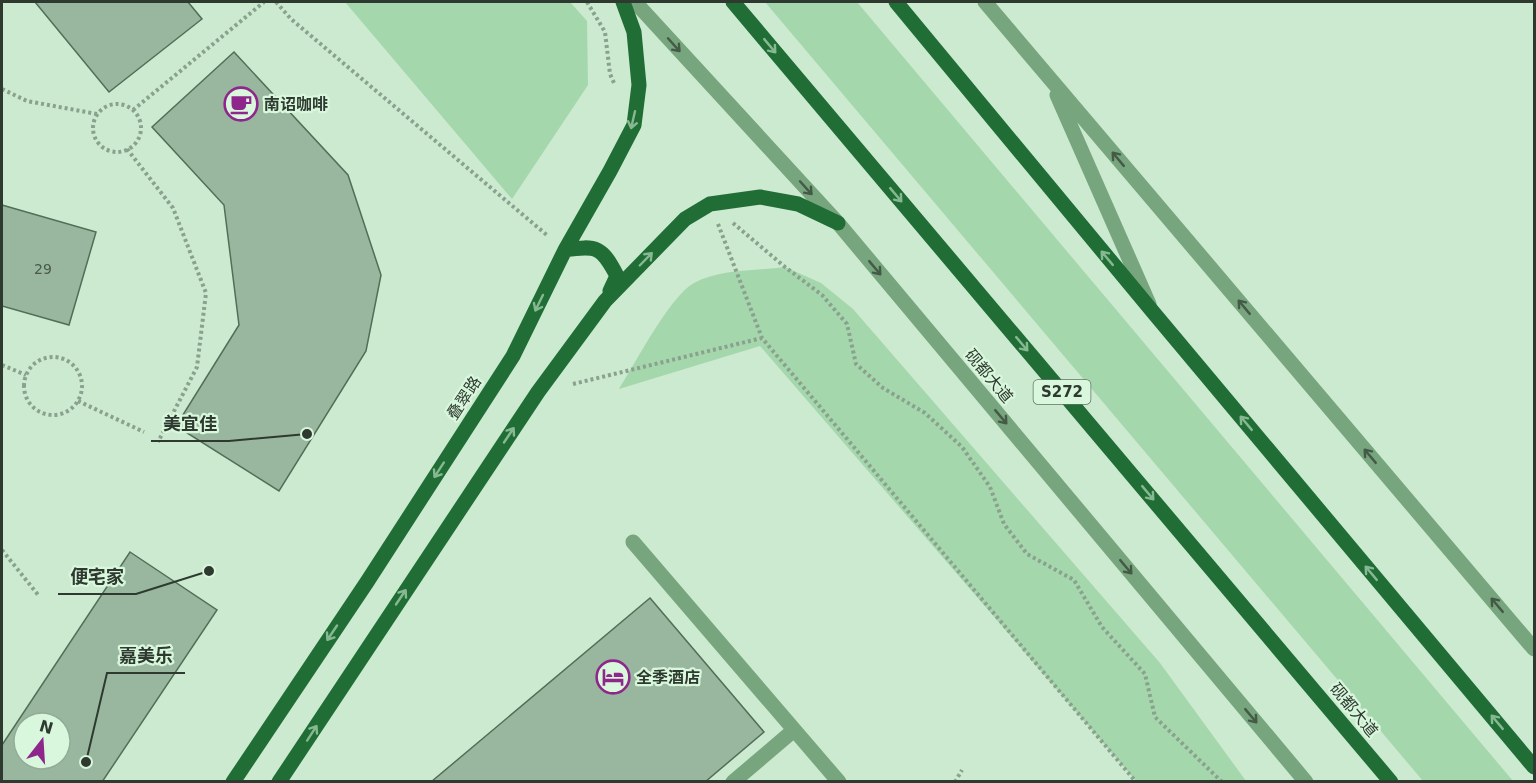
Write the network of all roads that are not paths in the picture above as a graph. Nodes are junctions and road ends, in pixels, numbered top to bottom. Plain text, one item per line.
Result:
1 (623, 2) edge
2 (634, 2) edge
3 (733, 2) edge
4 (896, 2) edge
5 (986, 2) edge
6 (1050, 79) junction
7 (838, 223) junction
8 (565, 250) junction
9 (605, 301) junction
10 (1153, 312) junction
11 (633, 542) dead end
12 (1534, 649) edge
13 (794, 730) junction
14 (1534, 767) edge
15 (233, 782) edge
16 (279, 782) edge
17 (733, 782) edge
18 (839, 782) edge
19 (1306, 782) edge
20 (1391, 782) edge

1 -> 8 main road, 叠翠路
2 -> 7 street, 砚都大道
3 -> 20 main road, 砚都大道 / S272
10 -> 4 main road
5 - 6 street
6 - 10 street
12 -> 6 street
9 -> 7 main road
7 -> 19 street, 砚都大道
8 - 9 main road
8 -> 15 main road, 叠翠路
16 -> 9 main road
14 -> 10 main road
11 - 13 street
13 - 17 street
13 - 18 street

